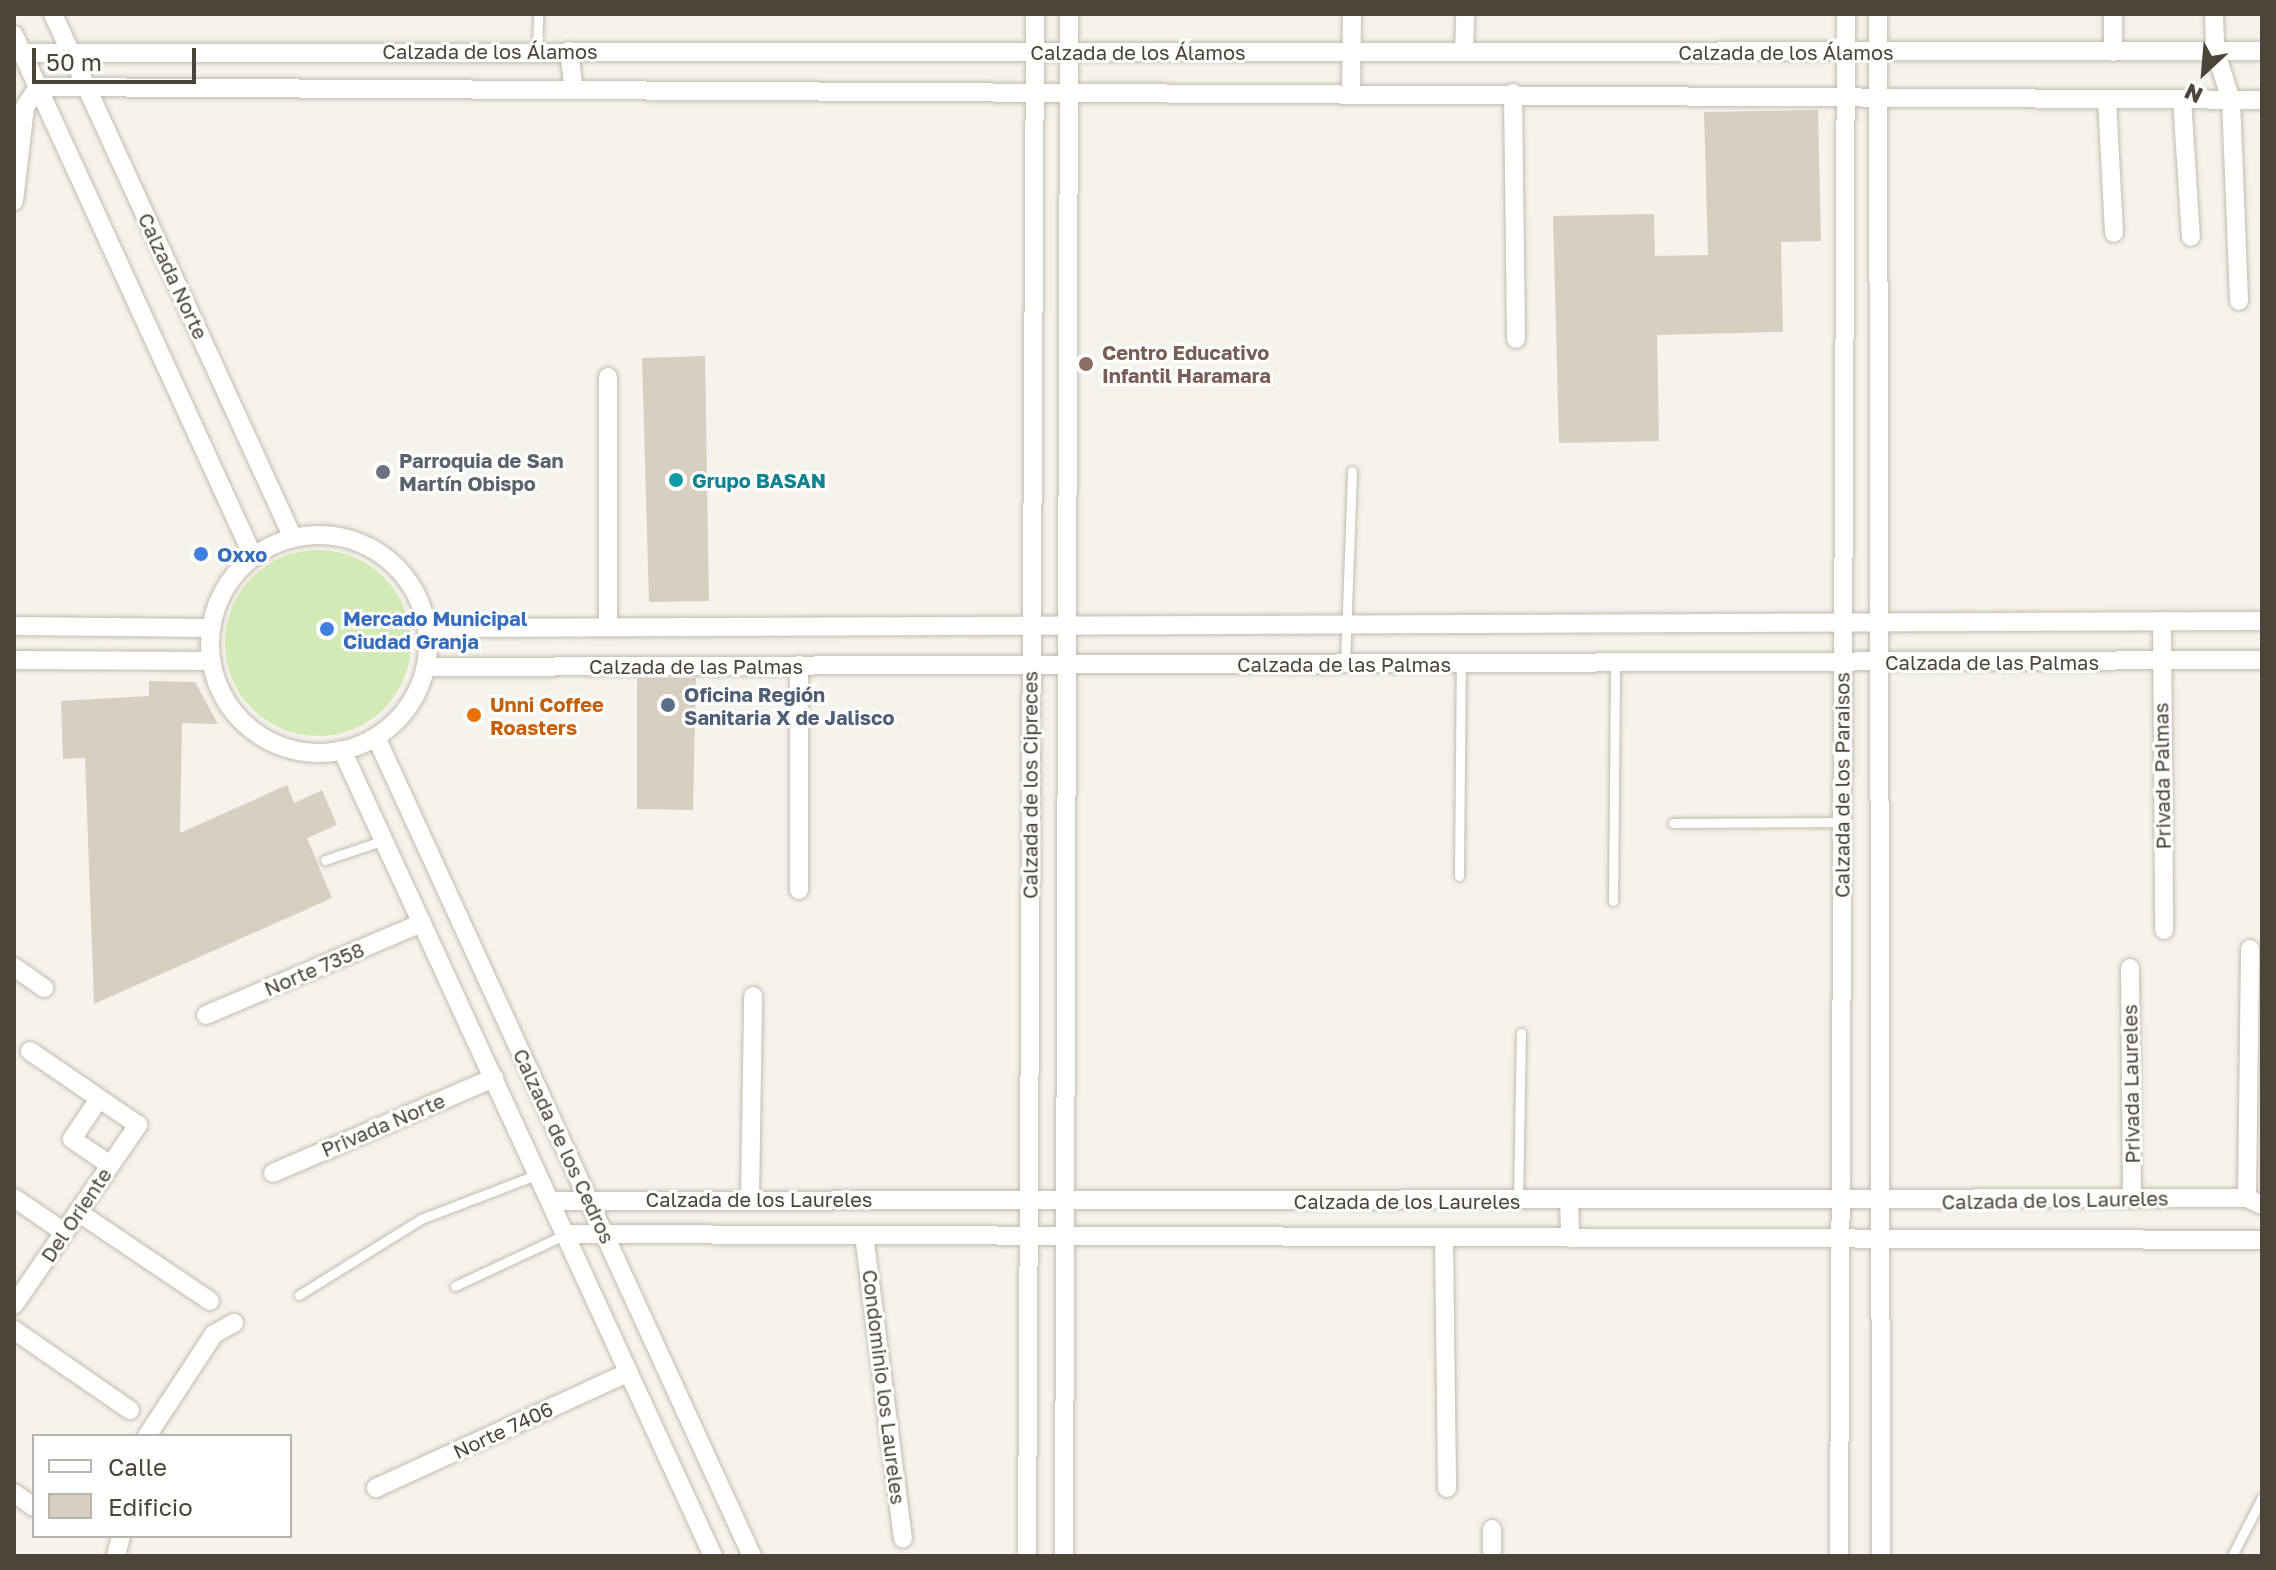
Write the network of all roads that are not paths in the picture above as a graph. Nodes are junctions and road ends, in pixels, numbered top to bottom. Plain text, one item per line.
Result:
1 (53, 14) edge
2 (538, 14) edge
3 (1035, 14) edge
4 (1069, 14) edge
5 (1352, 14) edge
6 (1465, 14) edge
7 (1846, 14) edge
8 (1878, 14) edge
9 (2113, 14) edge
10 (2214, 14) edge
11 (16, 46) edge
12 (2215, 50) junction
13 (70, 51) junction
14 (537, 51) junction
15 (569, 51) junction
16 (2262, 51) edge
17 (1035, 52) junction
18 (1069, 52) junction
19 (1351, 52) junction
20 (1464, 52) junction
21 (1846, 52) junction
22 (1878, 52) junction
23 (2113, 52) junction
24 (38, 87) junction
25 (87, 87) junction
26 (574, 90) junction
27 (1034, 93) junction
28 (1069, 93) junction
29 (1513, 93) junction
30 (1351, 95) junction
31 (1846, 97) junction
32 (1878, 98) junction
33 (2107, 99) junction
34 (2182, 99) junction
35 (2231, 100) junction
36 (2262, 100) edge
37 (14, 201) edge
38 (2114, 233) dead end
39 (2191, 237) dead end
40 (2239, 301) dead end
41 (1516, 339) dead end
42 (608, 377) dead end
43 (1352, 471) dead end
44 (293, 538) junction
45 (253, 556) junction
46 (2162, 621) junction
47 (2262, 621) edge
48 (1843, 622) junction
49 (1879, 622) junction
50 (1031, 625) junction
51 (1068, 625) junction
52 (1345, 625) junction
53 (14, 626) edge
54 (608, 627) junction
55 (210, 628) junction
56 (427, 628) junction
57 (14, 660) edge
58 (2262, 660) edge
59 (211, 661) junction
60 (1843, 662) junction
61 (1879, 662) junction
62 (2161, 662) junction
63 (1615, 663) junction
64 (1345, 664) junction
65 (1461, 664) junction
66 (799, 665) junction
67 (1031, 665) junction
68 (1068, 665) junction
69 (426, 667) junction
70 (376, 737) junction
71 (342, 750) junction
72 (1842, 822) junction
73 (1673, 823) dead end
74 (384, 840) junction
75 (325, 860) dead end
76 (1459, 876) dead end
77 (799, 890) dead end
78 (1613, 901) dead end
79 (422, 923) junction
80 (2164, 930) dead end
81 (2250, 949) dead end
82 (14, 967) edge
83 (2130, 968) dead end
84 (44, 988) dead end
85 (753, 996) dead end
86 (206, 1015) dead end
87 (1521, 1033) dead end
88 (30, 1051) dead end
89 (494, 1078) junction
90 (99, 1099) junction
91 (110, 1165) junction
92 (273, 1173) dead end
93 (538, 1174) junction
94 (14, 1198) edge
95 (750, 1198) junction
96 (817, 1199) junction
97 (2132, 1199) junction
98 (589, 1200) junction
99 (1028, 1200) junction
100 (550, 1201) junction
101 (1067, 1201) junction
102 (1518, 1201) junction
103 (1569, 1201) junction
104 (1840, 1201) junction
105 (2255, 1201) edge
106 (1880, 1202) junction
107 (78, 1212) junction
108 (64, 1232) junction
109 (566, 1234) junction
110 (605, 1234) junction
111 (817, 1235) junction
112 (864, 1235) junction
113 (1028, 1236) junction
114 (1066, 1236) junction
115 (1444, 1237) junction
116 (1570, 1238) junction
117 (1879, 1238) junction
118 (1840, 1239) junction
119 (2262, 1240) edge
120 (455, 1286) dead end
121 (299, 1295) dead end
122 (210, 1301) dead end
123 (14, 1305) edge
124 (644, 1321) junction
125 (234, 1323) dead end
126 (14, 1330) edge
127 (614, 1341) junction
128 (629, 1372) junction
129 (130, 1410) dead end
130 (148, 1434) edge
131 (376, 1488) dead end
132 (1447, 1488) dead end
133 (14, 1493) edge
134 (2262, 1497) edge
135 (32, 1506) edge
136 (1492, 1529) dead end
137 (903, 1539) dead end
138 (713, 1556) edge
139 (752, 1556) edge
140 (1027, 1556) edge
141 (1064, 1556) edge
142 (1492, 1556) edge
143 (1839, 1556) edge
144 (1881, 1556) edge
145 (2232, 1556) edge

1 - 13 street, Calzada Norte
2 - 14 lane
3 - 17 street, Calzada de los Cipreces
4 - 18 street, Calzada de los Cipreces
5 - 19 street
6 - 20 street
7 - 21 street, Calzada de los Paraisos
8 - 22 street, Calzada de los Paraisos
9 - 23 street
10 - 12 street
11 - 13 street, Calzada de los Álamos
11 - 24 street
12 - 16 street, Calzada de los Álamos
12 - 23 street, Calzada de los Álamos
12 - 35 street
13 - 14 street, Calzada de los Álamos
13 - 25 street, Calzada Norte
14 - 15 street, Calzada de los Álamos
15 - 17 street, Calzada de los Álamos
15 - 26 street
17 - 18 street, Calzada de los Álamos
17 - 27 street, Calzada de los Cipreces
18 - 19 street, Calzada de los Álamos
18 - 28 street, Calzada de los Cipreces
19 - 20 street, Calzada de los Álamos
19 - 30 street
20 - 21 street, Calzada de los Álamos
21 - 22 street, Calzada de los Álamos
21 - 31 street, Calzada de los Paraisos
22 - 23 street, Calzada de los Álamos
22 - 32 street, Calzada de los Paraisos
24 - 25 street, Calzada de los Álamos
24 - 37 street
24 - 45 street
25 - 26 street, Calzada de los Álamos
25 - 44 street, Calzada Norte
26 - 27 street, Calzada de los Álamos
27 - 28 street, Calzada de los Álamos
27 - 50 street, Calzada de los Cipreces
28 - 30 street, Calzada de los Álamos
28 - 51 street, Calzada de los Cipreces
29 - 30 street, Calzada de los Álamos
29 - 31 street, Calzada de los Álamos
29 - 41 street
31 - 32 street, Calzada de los Álamos
31 - 48 street, Calzada de los Paraisos
32 - 33 street, Calzada de los Álamos
32 - 49 street, Calzada de los Paraisos
33 - 34 street, Calzada de los Álamos
33 - 38 street
34 - 35 street, Calzada de los Álamos
34 - 39 street
35 - 36 street, Calzada de los Álamos
35 - 40 street
42 - 54 street
43 - 52 lane
44 - 45 street
44 - 56 street
45 - 55 street
46 - 47 street, Calzada de las Palmas
46 - 49 street, Calzada de las Palmas
46 - 62 street, Privada Palmas
48 - 49 street, Calzada de las Palmas
48 - 52 street, Calzada de las Palmas
48 - 60 street, Calzada de los Paraisos
49 - 61 street, Calzada de los Paraisos
50 - 51 street, Calzada de las Palmas
50 - 54 street, Calzada de las Palmas
50 - 67 street, Calzada de los Cipreces
51 - 52 street, Calzada de las Palmas
51 - 68 street, Calzada de los Cipreces
52 - 64 lane
53 - 55 street
54 - 56 street, Calzada de las Palmas
55 - 59 street
56 - 69 street
57 - 59 street
58 - 62 street, Calzada de las Palmas
59 - 71 street
60 - 61 street, Calzada de las Palmas
60 - 63 street, Calzada de las Palmas
60 - 72 street, Calzada de los Paraisos
61 - 62 street, Calzada de las Palmas
61 - 106 street, Calzada de los Paraisos
62 - 80 street, Privada Palmas
63 - 65 street, Calzada de las Palmas
63 - 78 lane
64 - 65 street, Calzada de las Palmas
64 - 68 street, Calzada de las Palmas
65 - 76 lane
66 - 67 street, Calzada de las Palmas
66 - 69 street, Calzada de las Palmas
66 - 77 street
67 - 68 street, Calzada de las Palmas
67 - 99 street, Calzada de los Cipreces
68 - 101 street, Calzada de los Cipreces
69 - 70 street
70 - 71 street
70 - 98 street, Calzada de los Cedros
71 - 74 street, Calzada de los Cedros
72 - 73 lane
72 - 104 street, Calzada de los Paraisos
74 - 75 lane
74 - 79 street, Calzada de los Cedros
79 - 86 street, Norte 7358
79 - 89 street, Calzada de los Cedros
81 - 105 street
82 - 84 street
83 - 97 street, Privada Laureles
85 - 95 street
87 - 102 lane
88 - 90 street
89 - 92 street, Privada Norte
89 - 93 street, Calzada de los Cedros
90 - 91 street
90 - 91 street, Del Oriente
91 - 107 street, Del Oriente
93 - 100 street, Calzada de los Cedros
93 - 121 lane
94 - 108 street
95 - 96 street, Calzada de los Laureles
95 - 98 street, Calzada de los Laureles
96 - 99 street, Calzada de los Laureles
96 - 111 street
97 - 105 street, Calzada de los Laureles
97 - 106 street, Calzada de los Laureles
98 - 100 street, Calzada de los Laureles
98 - 110 street, Calzada de los Cedros
99 - 101 street, Calzada de los Laureles
99 - 113 street, Calzada de los Cipreces
100 - 109 street, Calzada de los Cedros
101 - 102 street, Calzada de los Laureles
101 - 114 street, Calzada de los Cipreces
102 - 103 street, Calzada de los Laureles
103 - 104 street, Calzada de los Laureles
103 - 116 street
104 - 106 street, Calzada de los Laureles
104 - 118 street, Calzada de los Paraisos
106 - 117 street, Calzada de los Paraisos
107 - 108 street, Del Oriente
107 - 122 street
108 - 123 street, Del Oriente
109 - 110 street, Calzada de los Laureles
109 - 120 lane
109 - 127 street, Calzada de los Cedros
110 - 111 street, Calzada de los Laureles
110 - 124 street, Calzada de los Cedros
111 - 112 street, Calzada de los Laureles
112 - 113 street, Calzada de los Laureles
112 - 137 street, Condominio los Laureles
113 - 114 street, Calzada de los Laureles
113 - 140 street, Calzada de los Cipreces
114 - 115 street, Calzada de los Laureles
114 - 141 street, Calzada de los Cipreces
115 - 116 street, Calzada de los Laureles
115 - 132 street
116 - 118 street, Calzada de los Laureles
117 - 118 street, Calzada de los Laureles
117 - 119 street, Calzada de los Laureles
117 - 144 street, Calzada de los Paraisos
118 - 143 street, Calzada de los Paraisos
124 - 127 street
124 - 139 street, Calzada de los Cedros
125 - 130 street
126 - 129 street
127 - 128 street, Calzada de los Cedros
128 - 131 street, Norte 7406
128 - 138 street, Calzada de los Cedros
133 - 135 street
134 - 145 lane
136 - 142 street

